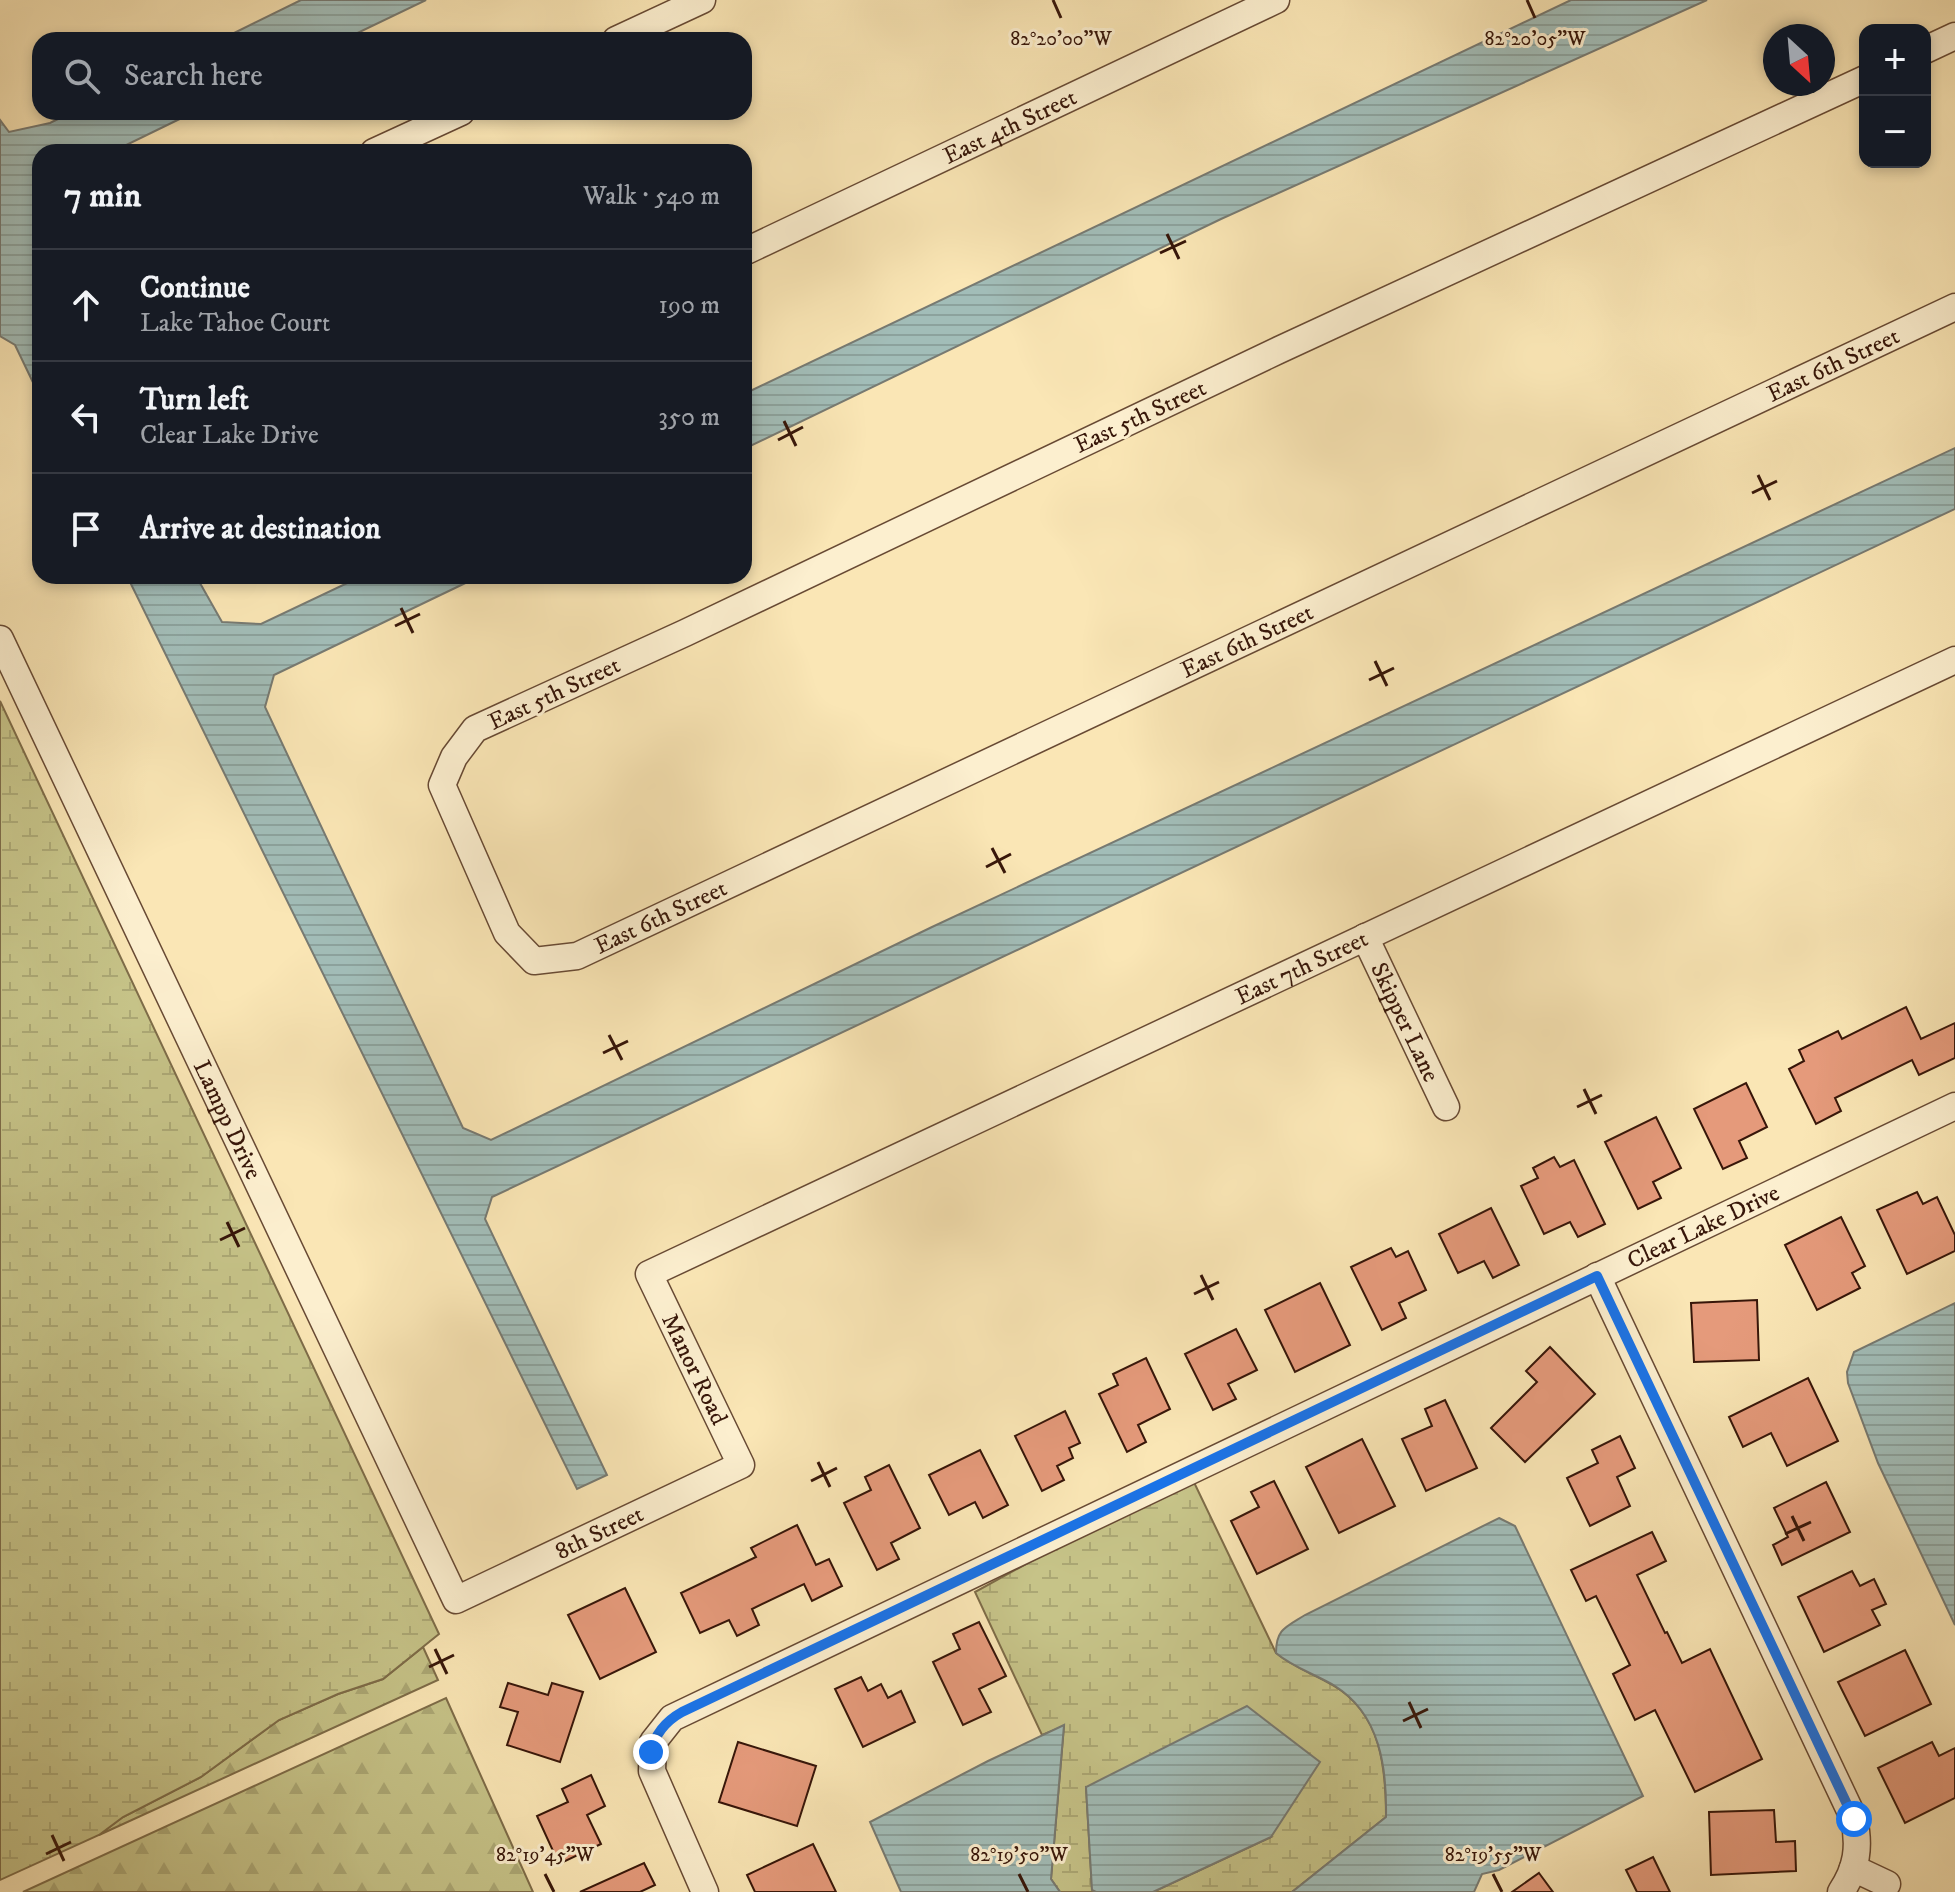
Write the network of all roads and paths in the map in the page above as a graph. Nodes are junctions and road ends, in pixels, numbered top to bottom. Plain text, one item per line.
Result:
1 (702, 0) edge
2 (1276, 0) edge
3 (633, 32) edge
4 (1955, 36) edge
5 (1931, 47) edge
6 (1859, 82) edge
7 (444, 120) edge
8 (391, 144) edge
9 (752, 248) edge
10 (1955, 307) edge
11 (0, 639) edge
12 (1955, 660) edge
13 (1365, 937) junction
14 (534, 961) joint
15 (1955, 1106) edge
16 (1446, 1107) dead end
17 (649, 1274) joint
18 (1597, 1276) junction
19 (741, 1465) joint
20 (456, 1600) joint
21 (1853, 1868) junction
22 (1887, 1884) dead end
23 (705, 1892) edge
24 (1841, 1892) edge

1 - 3 street
2 - 9 street, East 4th Street
4 - 5 street
6 - 14 street, East 5th Street
7 - 8 street
10 - 14 street, East 6th Street
11 - 20 street, Lampp Drive
12 - 13 street, East 7th Street
13 - 16 street, Skipper Lane
13 - 17 street, East 7th Street
15 - 18 street, Clear Lake Drive
17 - 19 street, Manor Road
18 - 21 street
18 - 23 street, Clear Lake Drive
19 - 20 street, 8th Street
21 - 22 street
21 - 24 street

